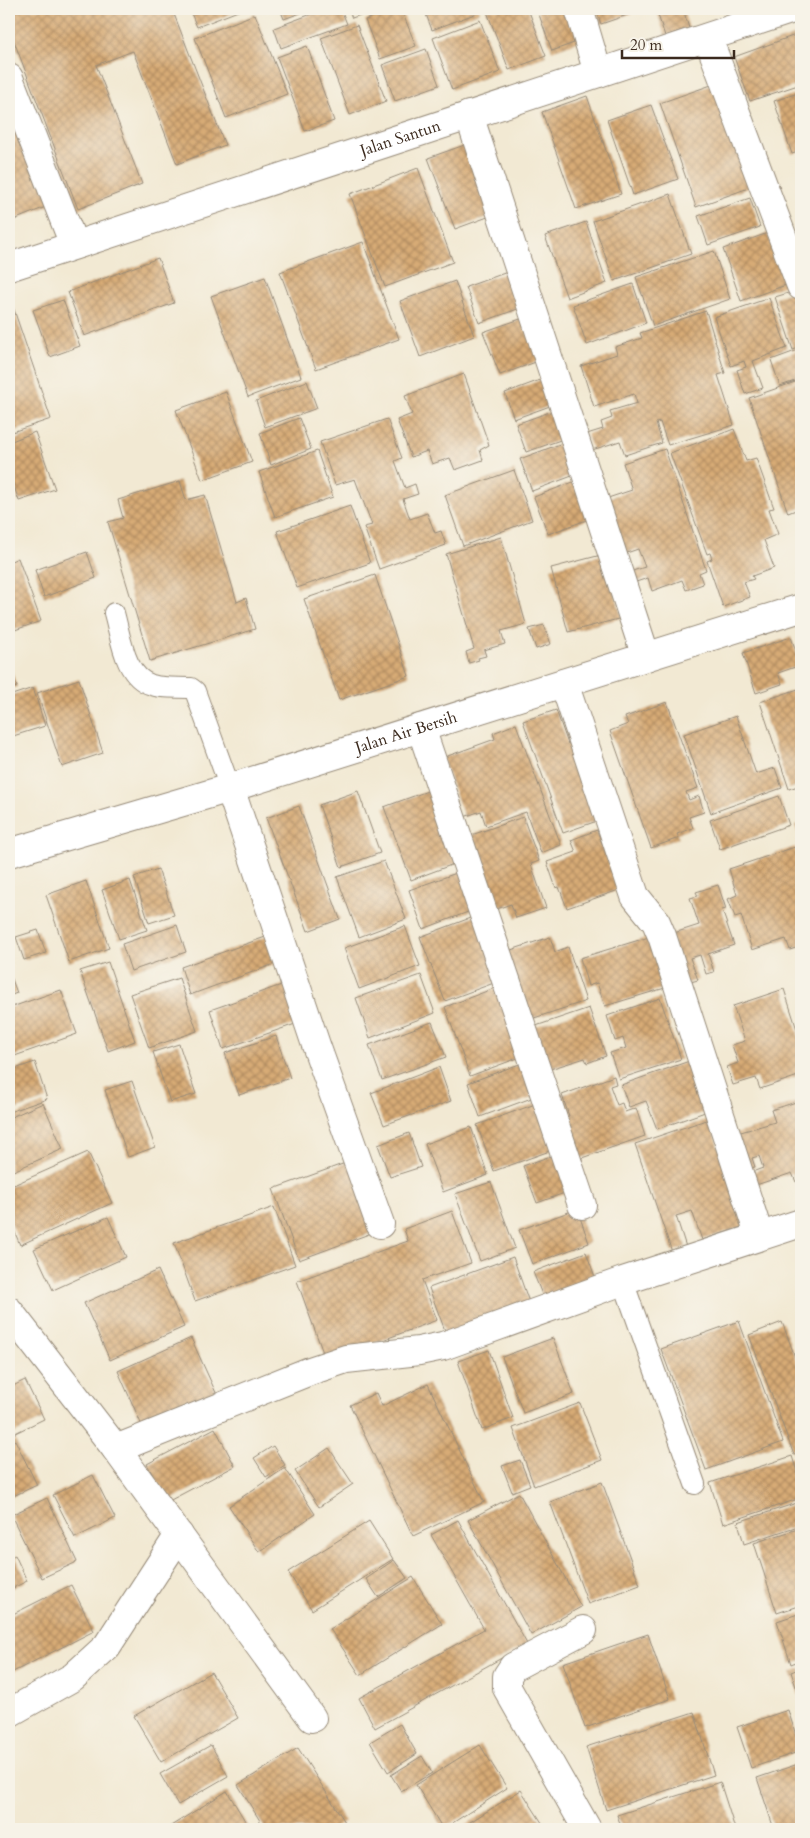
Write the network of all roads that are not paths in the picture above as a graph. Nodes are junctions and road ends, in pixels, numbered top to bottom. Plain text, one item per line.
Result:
1 (578, 9) edge
2 (793, 9) edge
3 (708, 38) junction
4 (598, 73) junction
5 (9, 78) edge
6 (469, 114) junction
7 (74, 245) junction
8 (9, 267) edge
9 (801, 286) edge
10 (801, 608) edge
11 (114, 613) dead end
12 (646, 657) junction
13 (564, 683) junction
14 (421, 728) junction
15 (230, 788) junction
16 (9, 853) edge
17 (582, 1205) dead end
18 (801, 1223) edge
19 (380, 1224) dead end
20 (759, 1235) junction
21 (623, 1281) junction
22 (11, 1320) edge
23 (116, 1449) junction
24 (695, 1484) dead end
25 (179, 1535) junction
26 (583, 1630) dead end
27 (9, 1713) edge
28 (312, 1718) dead end
29 (587, 1829) edge

1 - 4 street
2 - 3 street, Jalan Santun
3 - 4 street, Jalan Santun
3 - 9 street
4 - 6 street, Jalan Santun
5 - 7 street
6 - 7 street, Jalan Santun
6 - 12 street
7 - 8 street, Jalan Santun
10 - 12 street, Jalan Air Bersih
11 - 15 lane
12 - 13 street, Jalan Air Bersih
13 - 14 street, Jalan Air Bersih
13 - 20 street
14 - 15 street, Jalan Air Bersih
14 - 17 street
15 - 16 street, Jalan Air Bersih
15 - 19 street
18 - 20 street
20 - 21 street
21 - 23 street
21 - 24 lane
22 - 23 street
23 - 25 street
25 - 27 street
25 - 28 street
26 - 29 street

